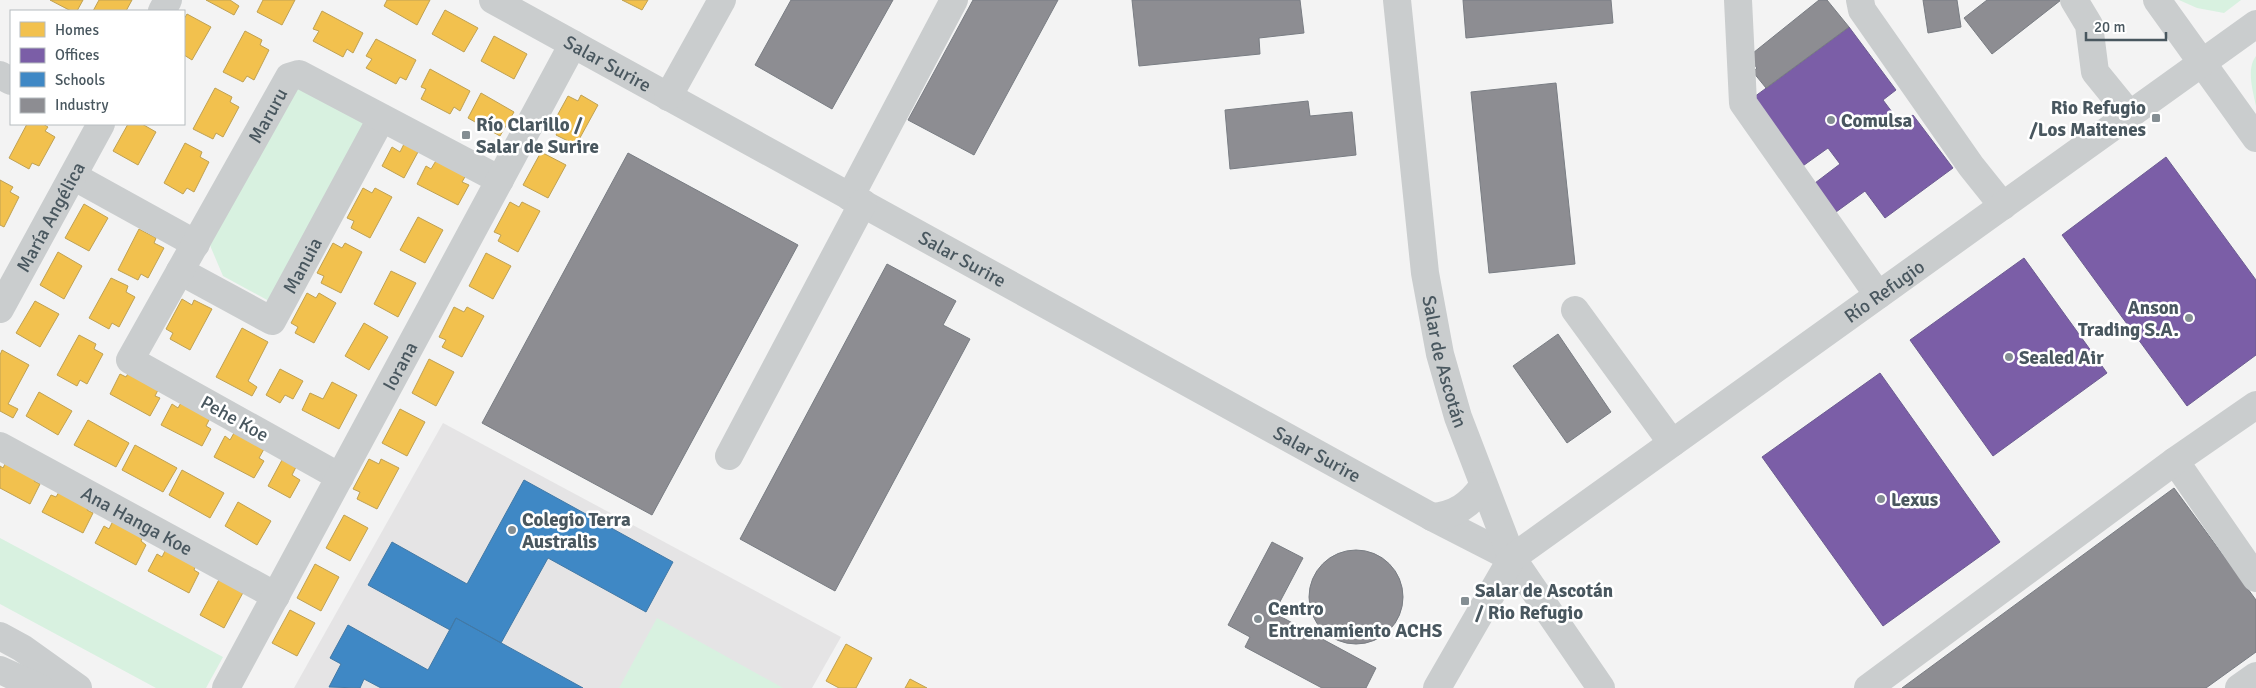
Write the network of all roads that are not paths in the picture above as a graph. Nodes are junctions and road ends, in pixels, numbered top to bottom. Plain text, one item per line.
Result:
1 (493, 0) edge
2 (722, 0) edge
3 (954, 0) edge
4 (1397, 0) edge
5 (1738, 0) edge
6 (1860, 0) edge
7 (2074, 0) edge
8 (2158, 0) edge
9 (2256, 24) edge
10 (573, 44) junction
11 (2202, 63) junction
12 (668, 96) junction
13 (2130, 115) junction
14 (381, 119) junction
15 (96, 126) edge
16 (2256, 138) edge
17 (73, 176) junction
18 (500, 180) junction
19 (856, 200) junction
20 (2003, 206) junction
21 (196, 244) junction
22 (180, 272) junction
23 (1878, 295) junction
24 (0, 309) edge
25 (1575, 310) dead end
26 (130, 360) joint
27 (2256, 405) edge
28 (1672, 443) junction
29 (0, 446) edge
30 (729, 456) dead end
31 (2175, 461) junction
32 (340, 477) junction
33 (1483, 486) junction
34 (1432, 517) junction
35 (1512, 558) junction
36 (2256, 578) edge
37 (276, 596) junction
38 (0, 636) edge
39 (0, 670) edge
40 (2256, 676) edge
41 (40, 688) edge
42 (78, 688) edge
43 (226, 688) edge
44 (1437, 688) edge
45 (1601, 688) edge
46 (1868, 688) edge
47 (2239, 688) edge

1 - 10 street, Salar Surire
2 - 12 street
3 - 19 street
4 - 33 street, Salar de Ascotán
5 - 23 street
6 - 20 street
7 - 13 street
8 - 11 street
9 - 11 street, Río Refugio
10 - 12 street, Salar Surire
10 - 18 street, Iorana
11 - 13 street, Río Refugio
11 - 16 street
12 - 19 street, Salar Surire
13 - 20 street, Río Refugio
14 - 18 street, Maruru
14 - 21 street, Maruru
14 - 22 street, Manuia
15 - 17 street, María Angélica
17 - 21 street
17 - 24 street, María Angélica
18 - 32 street, Iorana
19 - 30 street
19 - 34 street, Salar Surire
20 - 23 street, Río Refugio
21 - 22 street, Maruru
22 - 26 street, Maruru
23 - 28 street, Río Refugio
25 - 28 street
26 - 32 street, Pehe Koe
27 - 31 street
28 - 35 street, Río Refugio
29 - 37 street, Ana Hanga Koe
31 - 36 street
31 - 46 street
32 - 37 street, Iorana
33 - 34 street
33 - 35 street, Salar de Ascotán
34 - 35 street, Salar Surire
35 - 44 street
35 - 45 street, Salar de Ascotán
37 - 43 street, Iorana
38 - 42 street
39 - 41 street
40 - 47 street

